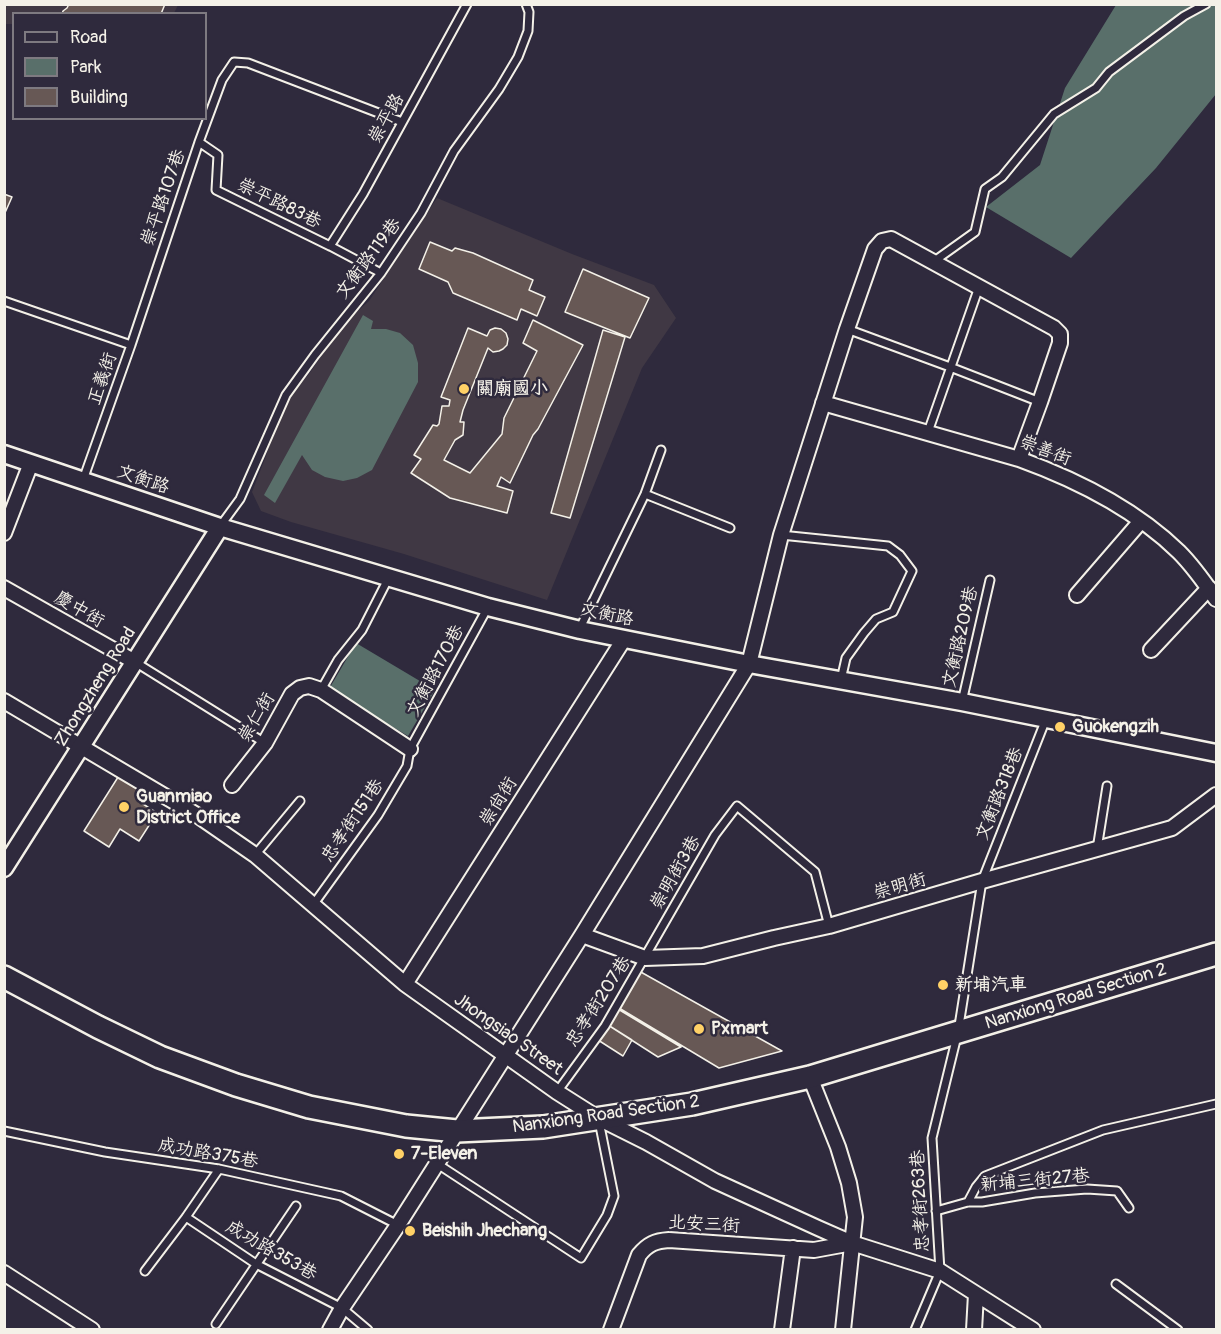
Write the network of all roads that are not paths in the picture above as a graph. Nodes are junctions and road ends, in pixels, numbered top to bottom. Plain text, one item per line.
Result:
1 (467, 4) edge
2 (526, 4) edge
3 (1206, 4) edge
4 (402, 122) junction
5 (199, 142) junction
6 (330, 246) junction
7 (933, 262) junction
8 (381, 273) junction
9 (979, 286) junction
10 (4, 301) edge
11 (847, 329) junction
12 (131, 345) junction
13 (950, 367) junction
14 (1040, 402) junction
15 (823, 403) junction
16 (928, 432) junction
17 (661, 450) dead end
18 (4, 454) edge
19 (1019, 459) junction
20 (31, 463) junction
21 (83, 480) junction
22 (645, 494) junction
23 (1141, 521) junction
24 (220, 527) junction
25 (730, 528) dead end
26 (4, 533) edge
27 (781, 535) junction
28 (388, 577) junction
29 (990, 580) dead end
30 (4, 588) edge
31 (1213, 594) edge
32 (1077, 595) dead end
33 (488, 607) junction
34 (580, 630) junction
35 (624, 639) junction
36 (1151, 650) dead end
37 (135, 662) junction
38 (749, 664) junction
39 (841, 680) junction
40 (321, 690) junction
41 (962, 702) junction
42 (6, 704) edge
43 (1046, 719) junction
44 (265, 743) junction
45 (82, 746) junction
46 (410, 749) junction
47 (1216, 753) edge
48 (232, 785) dead end
49 (1107, 786) dead end
50 (1216, 795) edge
51 (300, 801) dead end
52 (1097, 849) junction
53 (255, 855) junction
54 (4, 868) edge
55 (982, 881) junction
56 (313, 906) junction
57 (829, 926) junction
58 (582, 935) junction
59 (1216, 954) edge
60 (645, 958) junction
61 (4, 977) edge
62 (405, 984) junction
63 (958, 1032) junction
64 (506, 1055) junction
65 (810, 1077) junction
66 (557, 1092) junction
67 (1216, 1104) edge
68 (598, 1119) junction
69 (457, 1131) junction
70 (5, 1132) edge
71 (436, 1163) junction
72 (219, 1169) junction
73 (968, 1202) junction
74 (296, 1206) dead end
75 (1129, 1208) dead end
76 (936, 1211) junction
77 (186, 1217) junction
78 (398, 1225) junction
79 (852, 1243) junction
80 (794, 1248) junction
81 (256, 1264) junction
82 (145, 1270) dead end
83 (940, 1271) junction
84 (4, 1273) edge
85 (1116, 1284) dead end
86 (976, 1294) junction
87 (342, 1308) junction
88 (216, 1324) dead end
89 (92, 1329) edge
90 (330, 1329) edge
91 (368, 1329) edge
92 (611, 1329) edge
93 (782, 1329) edge
94 (843, 1329) edge
95 (915, 1329) edge
96 (974, 1329) edge
97 (1033, 1329) edge
98 (1178, 1329) edge

1 - 4 lane, 崇平路
2 - 8 lane, 文衡路119巷
3 - 7 lane
4 - 5 lane, 崇平路107巷
4 - 6 lane, 崇平路
5 - 6 lane, 崇平路83巷
5 - 12 lane, 崇平路107巷
6 - 8 lane, 崇平路83巷
7 - 9 street
7 - 11 street
8 - 24 lane, 文衡路119巷
9 - 13 lane
9 - 14 street
10 - 12 lane, 正義街
11 - 13 lane
11 - 15 street
12 - 21 lane, 正義街
13 - 14 lane
13 - 16 lane
14 - 19 street
15 - 16 street, 崇善街
15 - 27 street
16 - 19 street, 崇善街
17 - 22 lane
18 - 20 street, 文衡路
19 - 23 street, 崇善街
20 - 21 street, 文衡路
20 - 26 street
21 - 24 street, 文衡路
22 - 25 lane
22 - 34 lane
23 - 31 street, 崇善街
23 - 32 street
24 - 28 street, 文衡路
24 - 37 street, Zhongzheng Road
27 - 38 street
27 - 39 lane
28 - 33 street, 文衡路
28 - 40 lane
29 - 41 lane, 文衡路209巷
30 - 37 street, 慶中街
31 - 36 street
33 - 34 street, 文衡路
33 - 46 lane, 文衡路170巷
34 - 35 street, 文衡路
35 - 38 street, 文衡路
35 - 62 street, 崇尚街
37 - 44 lane
37 - 45 street, Zhongzheng Road
38 - 39 street, 文衡路
38 - 58 street
39 - 41 street, 文衡路
40 - 44 street, 崇仁街
40 - 46 street
41 - 43 street, 文衡路
42 - 45 street, Jhongsiao Street
43 - 47 street, 文衡路
43 - 55 lane, 文衡路318巷
44 - 48 street, 崇仁街
45 - 53 street, Jhongsiao Street
45 - 54 street, Zhongzheng Road
46 - 56 lane, 忠孝街151巷
49 - 52 lane
50 - 52 street, 崇明街
51 - 53 lane
52 - 55 street, 崇明街
53 - 56 street, Jhongsiao Street
55 - 57 street, 崇明街
55 - 63 lane, 文衡路318巷
56 - 62 street, Jhongsiao Street
57 - 60 street, 崇明街
57 - 60 lane, 崇明街3巷
58 - 60 street, 崇明街
58 - 64 street
59 - 63 main road, Nanxiong Road Section 2
60 - 66 lane, 忠孝街207巷
61 - 69 main road, Nanxiong Road Section 2
62 - 64 street, Jhongsiao Street
63 - 65 main road, Nanxiong Road Section 2
63 - 76 lane, 忠孝街263巷
64 - 66 street, Jhongsiao Street
64 - 69 street
65 - 68 main road, Nanxiong Road Section 2
65 - 79 street
66 - 68 street, Jhongsiao Street
67 - 73 lane
68 - 69 main road, Nanxiong Road Section 2
68 - 71 lane
68 - 79 street, Jhongsiao Street
69 - 71 street
70 - 72 lane, 成功路375巷
71 - 78 street
72 - 77 lane
72 - 78 lane, 成功路375巷
73 - 75 lane, 新埔三街27巷
73 - 76 lane, 新埔三街27巷
74 - 81 lane
76 - 83 lane, 忠孝街263巷
77 - 81 lane, 成功路353巷
77 - 82 lane
78 - 87 street
79 - 80 street, 北安三街
79 - 83 street, Jhongsiao Street
79 - 94 street
80 - 92 street, 北安三街
80 - 93 street
81 - 87 lane, 成功路353巷
81 - 88 lane
83 - 86 street, Jhongsiao Street
83 - 95 lane, 忠孝街263巷
84 - 89 street
85 - 98 lane
86 - 96 street
86 - 97 street, Jhongsiao Street
87 - 90 street
87 - 91 lane, 成功路353巷

